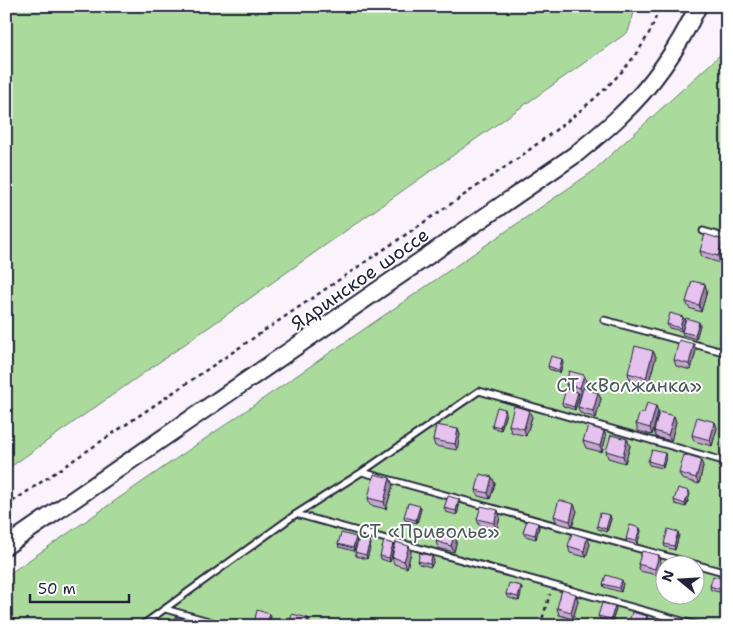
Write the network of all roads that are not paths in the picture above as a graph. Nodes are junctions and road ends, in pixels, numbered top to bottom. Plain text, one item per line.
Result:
1 (698, 6) edge
2 (703, 231) dead end
3 (727, 238) edge
4 (604, 320) dead end
5 (727, 353) edge
6 (727, 462) edge
7 (362, 472) junction
8 (296, 514) junction
9 (6, 546) edge
10 (727, 573) edge
11 (165, 609) junction
12 (141, 626) edge
13 (227, 626) edge
14 (700, 626) edge

1 - 9 main road, Ядринское шоссе
2 - 3 lane
4 - 5 lane
6 - 7 lane
7 - 8 lane
7 - 10 lane
8 - 11 lane
8 - 14 lane
11 - 12 lane
11 - 13 lane

